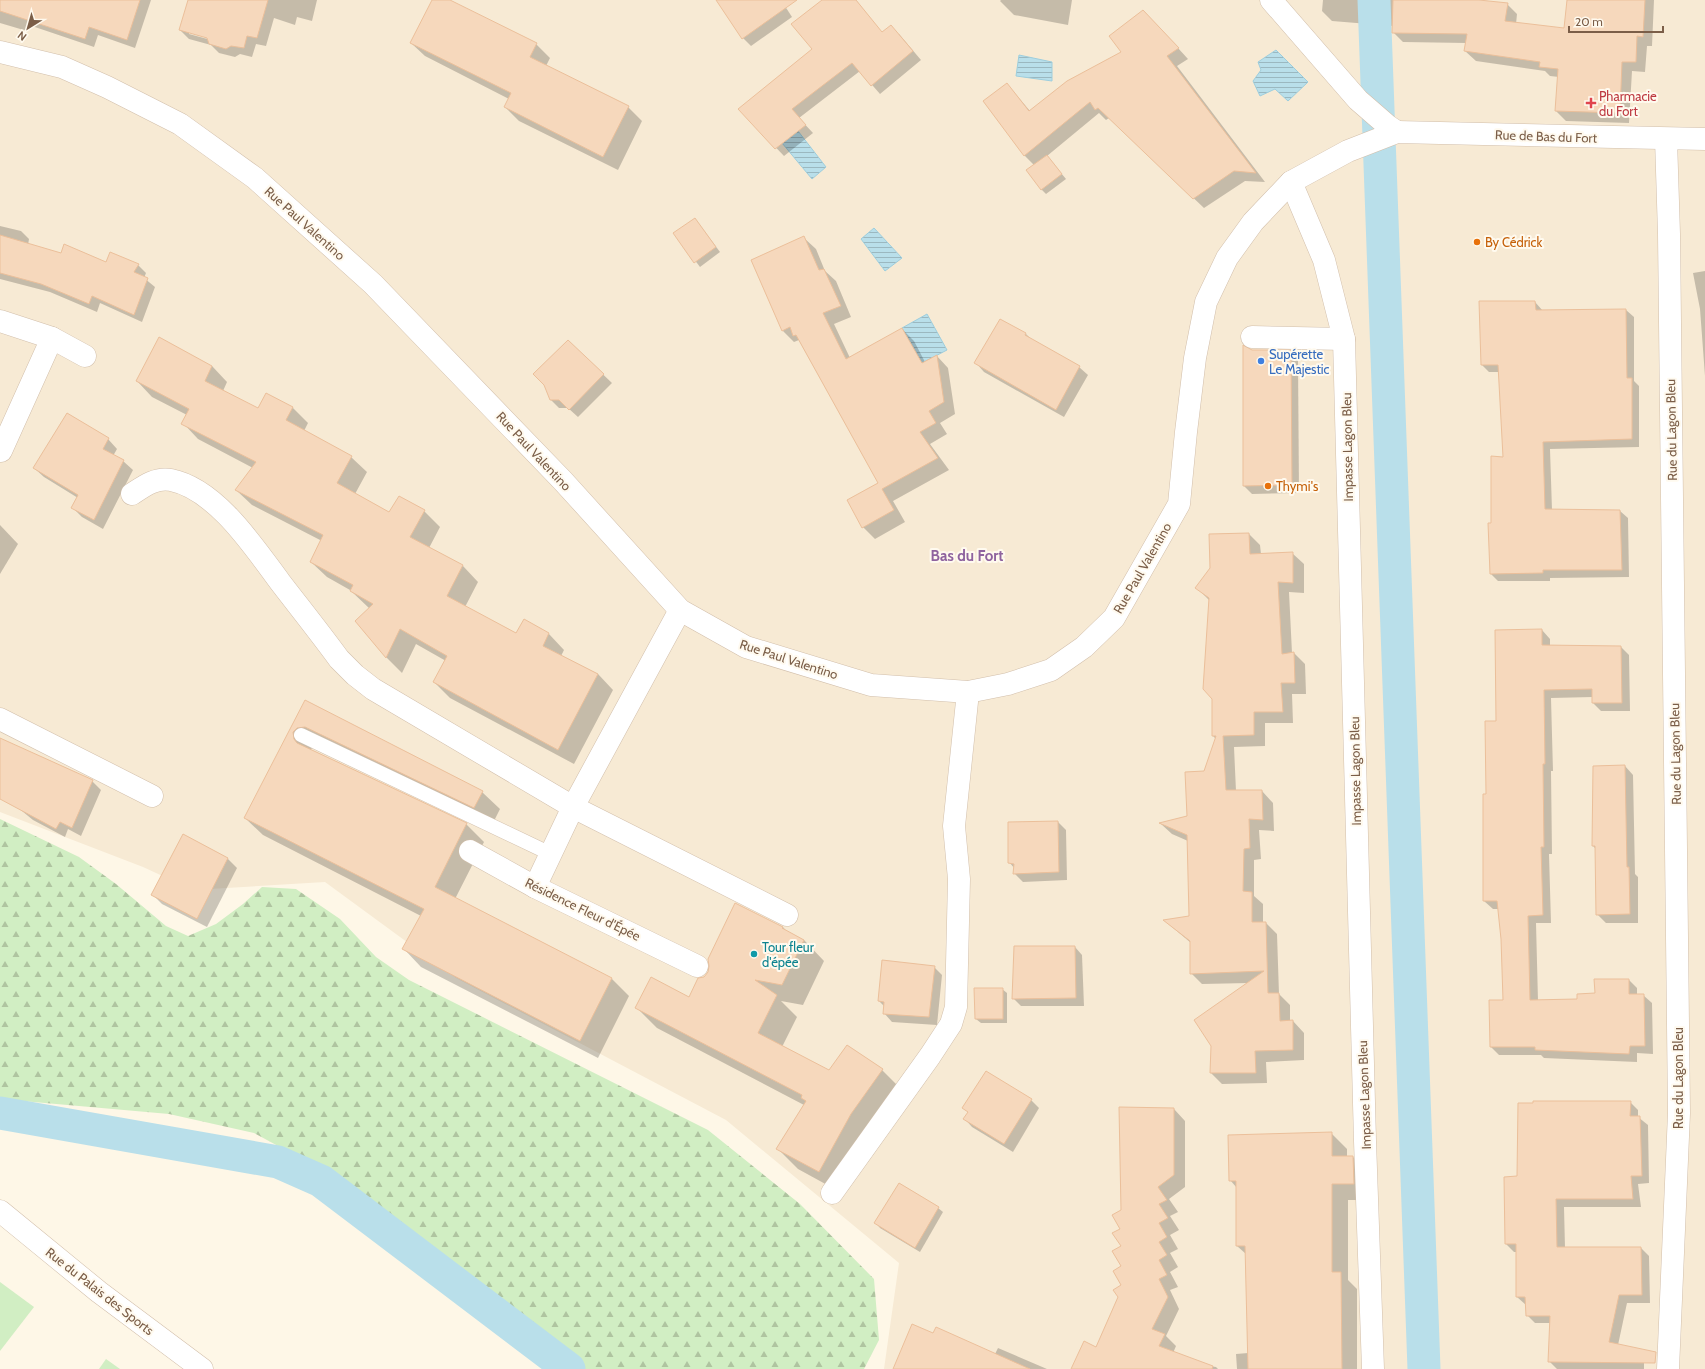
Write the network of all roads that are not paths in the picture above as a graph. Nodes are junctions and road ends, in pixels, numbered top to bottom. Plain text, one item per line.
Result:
1 (1271, 0) edge
2 (0, 52) edge
3 (1391, 131) junction
4 (1666, 139) junction
5 (1705, 139) edge
6 (1291, 182) junction
7 (0, 321) edge
8 (1252, 337) dead end
9 (52, 338) junction
10 (1344, 339) junction
11 (86, 356) dead end
12 (1, 451) edge
13 (132, 494) dead end
14 (680, 610) junction
15 (968, 692) junction
16 (0, 719) edge
17 (301, 735) dead end
18 (152, 796) dead end
19 (573, 807) junction
20 (470, 851) dead end
21 (551, 854) junction
22 (535, 886) junction
23 (787, 915) dead end
24 (697, 966) dead end
25 (832, 1193) dead end
26 (0, 1211) edge
27 (202, 1369) edge
28 (1373, 1369) edge
29 (1668, 1369) edge

1 - 3 street
2 - 14 street, Rue Paul Valentino
3 - 4 street, Rue de Bas du Fort
3 - 6 street, Rue Paul Valentino
4 - 5 street, Rue de Bas du Fort
4 - 29 street, Rue du Lagon Bleu
6 - 10 street, Impasse Lagon Bleu
6 - 15 street, Rue Paul Valentino
7 - 9 street
8 - 10 street
9 - 11 street
9 - 12 street
10 - 28 street, Impasse Lagon Bleu
13 - 19 street
14 - 15 street, Rue Paul Valentino
14 - 19 street
15 - 25 street
16 - 18 street
17 - 21 lane
19 - 21 street
19 - 23 street
20 - 22 street, Résidence Fleur d'Épée
21 - 22 street
22 - 24 street, Résidence Fleur d'Épée
26 - 27 street, Rue du Palais des Sports

